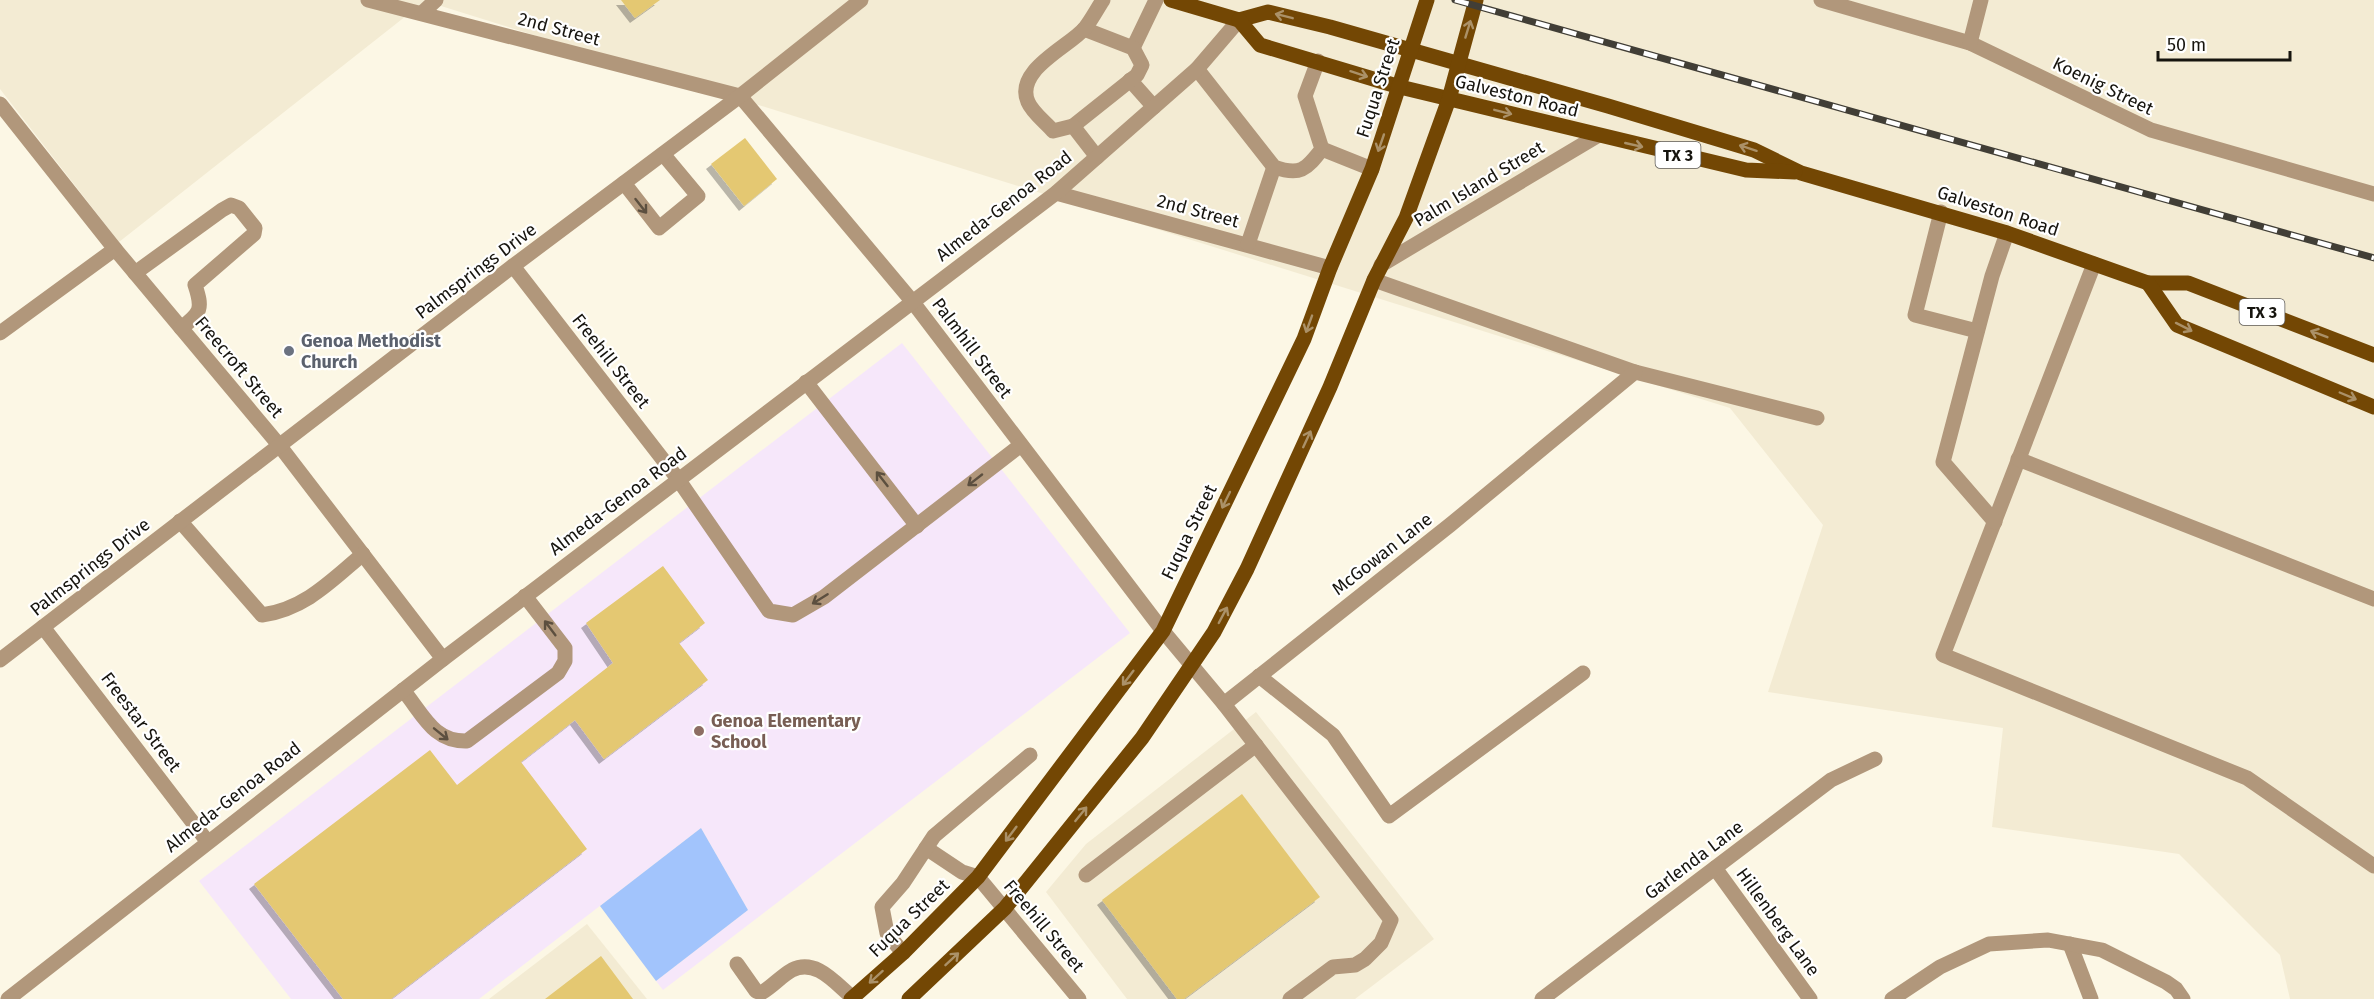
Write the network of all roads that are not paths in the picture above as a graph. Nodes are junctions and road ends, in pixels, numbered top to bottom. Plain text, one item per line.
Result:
1 (368, 0) edge
2 (436, 0) edge
3 (861, 0) edge
4 (1103, 0) edge
5 (1156, 0) edge
6 (1171, 0) edge
7 (1427, 0) edge
8 (1476, 0) edge
9 (1821, 0) edge
10 (1981, 0) edge
11 (422, 13) junction
12 (1239, 20) junction
13 (1084, 29) junction
14 (1970, 43) junction
15 (1133, 48) junction
16 (1411, 50) junction
17 (1318, 61) junction
18 (1457, 63) junction
19 (1197, 69) junction
20 (1130, 80) junction
21 (1400, 87) junction
22 (740, 96) junction
23 (1449, 99) junction
24 (0, 104) edge
25 (1154, 107) junction
26 (1073, 126) junction
27 (1597, 136) junction
28 (1322, 149) junction
29 (663, 154) junction
30 (1097, 157) junction
31 (1274, 167) junction
32 (1372, 169) junction
33 (1801, 173) junction
34 (624, 183) junction
35 (1056, 193) junction
36 (2374, 194) edge
37 (1941, 212) junction
38 (2007, 233) junction
39 (1248, 244) junction
40 (115, 249) junction
41 (2094, 264) junction
42 (1381, 265) junction
43 (513, 266) junction
44 (1330, 268) junction
45 (135, 273) junction
46 (1374, 280) junction
47 (2148, 283) junction
48 (912, 301) junction
49 (181, 328) junction
50 (1977, 331) junction
51 (0, 333) edge
52 (2374, 355) edge
53 (1635, 372) junction
54 (806, 381) junction
55 (2374, 407) edge
56 (1817, 418) dead end
57 (279, 445) junction
58 (1021, 445) junction
59 (2018, 459) junction
60 (678, 479) junction
61 (180, 521) junction
62 (1995, 522) junction
63 (917, 525) junction
64 (363, 554) junction
65 (525, 596) junction
66 (2374, 599) edge
67 (43, 627) junction
68 (1163, 631) junction
69 (443, 659) junction
70 (0, 660) edge
71 (1193, 665) junction
72 (1583, 673) dead end
73 (1259, 676) junction
74 (403, 690) junction
75 (1224, 704) junction
76 (1256, 745) junction
77 (1030, 755) dead end
78 (1875, 759) dead end
79 (207, 841) junction
80 (926, 848) junction
81 (2374, 866) edge
82 (1714, 868) junction
83 (1086, 875) dead end
84 (978, 877) junction
85 (1005, 908) junction
86 (2070, 944) junction
87 (903, 953) junction
88 (737, 964) dead end
89 (852, 998) edge
90 (8, 999) edge
91 (909, 999) edge
92 (1079, 999) edge
93 (1290, 999) edge
94 (1542, 999) edge
95 (1810, 999) edge
96 (1892, 999) edge
97 (2091, 999) edge
98 (2182, 999) edge

1 - 11 street, 2nd Street
2 - 11 street
3 - 22 street, Palmsprings Drive
4 - 13 street
5 - 15 street
6 - 12 main road
7 - 16 main road, Fuqua Street
18 -> 8 main road
9 - 14 street, Koenig Street
10 - 14 street
11 - 22 street, 2nd Street
16 -> 12 main road, Galveston Road / TX 3
12 - 17 main road, Galveston Road / TX 3
12 - 19 street, Almeda-Genoa Road
13 - 15 street
13 - 26 street
14 - 36 street, Koenig Street
15 - 20 street
16 - 18 main road, Galveston Road / TX 3
16 - 21 main road, Fuqua Street
17 -> 21 main road, Galveston Road / TX 3
17 - 28 street
18 - 23 main road
33 -> 18 main road, Galveston Road / TX 3
19 - 25 street, Almeda-Genoa Road
19 - 31 street
20 - 25 street
20 - 26 street
21 - 23 main road, Galveston Road / TX 3
21 -> 32 main road, Fuqua Street
22 - 29 street, Palmsprings Drive
22 - 48 street, Palmhill Street
23 -> 27 main road, Galveston Road / TX 3
23 - 42 main road
24 - 40 street, Freecroft Street
25 - 30 street, Almeda-Genoa Road
26 - 30 street
27 -> 33 main road, Galveston Road / TX 3
27 - 42 street, Palm Island Street
28 - 31 street
28 - 32 street
29 - 34 street, Palmsprings Drive
34 -> 29 street
30 - 35 street, Almeda-Genoa Road
31 - 39 street
32 - 44 main road, Fuqua Street
33 - 37 main road, Galveston Road / TX 3
34 - 43 street, Palmsprings Drive
35 - 39 street, 2nd Street
35 - 48 street, Almeda-Genoa Road
37 - 38 main road, Galveston Road / TX 3
37 - 50 street
38 - 41 main road, Galveston Road / TX 3
38 - 50 street
39 - 44 street, 2nd Street
40 - 45 street, Freecroft Street
40 - 51 street
41 - 47 main road, Galveston Road / TX 3
41 - 59 street
42 - 46 main road
43 - 57 street, Palmsprings Drive
43 - 60 street, Freehill Street
44 -> 68 main road, Fuqua Street
45 - 49 street, Freecroft Street
45 - 49 street
46 - 53 street
71 -> 46 main road
52 -> 47 main road, Galveston Road / TX 3
47 -> 55 main road, TX 3
48 - 54 street, Almeda-Genoa Road
48 - 58 street, Palmhill Street
49 - 57 street, Freecroft Street
50 - 62 street
53 - 56 street
53 - 73 street, McGowan Lane
54 - 60 street, Almeda-Genoa Road
63 -> 54 street
57 - 61 street, Palmsprings Drive
57 - 64 street, Freecroft Street
58 -> 63 street, Freehill Street
58 - 68 street, Palmhill Street
59 - 62 street
59 - 66 street
63 -> 60 street, Freehill Street
60 - 65 street, Almeda-Genoa Road
61 - 64 street
61 - 67 street, Palmsprings Drive
62 - 81 street
64 - 69 street, Freecroft Street
65 - 69 street, Almeda-Genoa Road
74 -> 65 street
67 - 70 street, Palmsprings Drive
67 - 79 street, Freestar Street
68 - 71 street
68 -> 84 main road, Fuqua Street
69 - 74 street, Almeda-Genoa Road
71 - 75 street
85 -> 71 main road
72 - 73 street
73 - 75 street, McGowan Lane
74 - 79 street, Almeda-Genoa Road
75 - 76 street
76 - 83 street
76 - 93 street
77 - 80 street
78 - 82 street, Garlenda Lane
79 - 90 street, Almeda-Genoa Road
80 - 84 street
80 - 87 street
82 - 94 street, Garlenda Lane
82 - 95 street, Hillenberg Lane
84 - 85 street, Freehill Street
84 - 87 main road, Fuqua Street
91 -> 85 main road
85 - 92 street, Freehill Street
86 - 96 street
86 - 97 street
86 - 98 street
87 -> 89 main road, Fuqua Street
88 - 89 street

